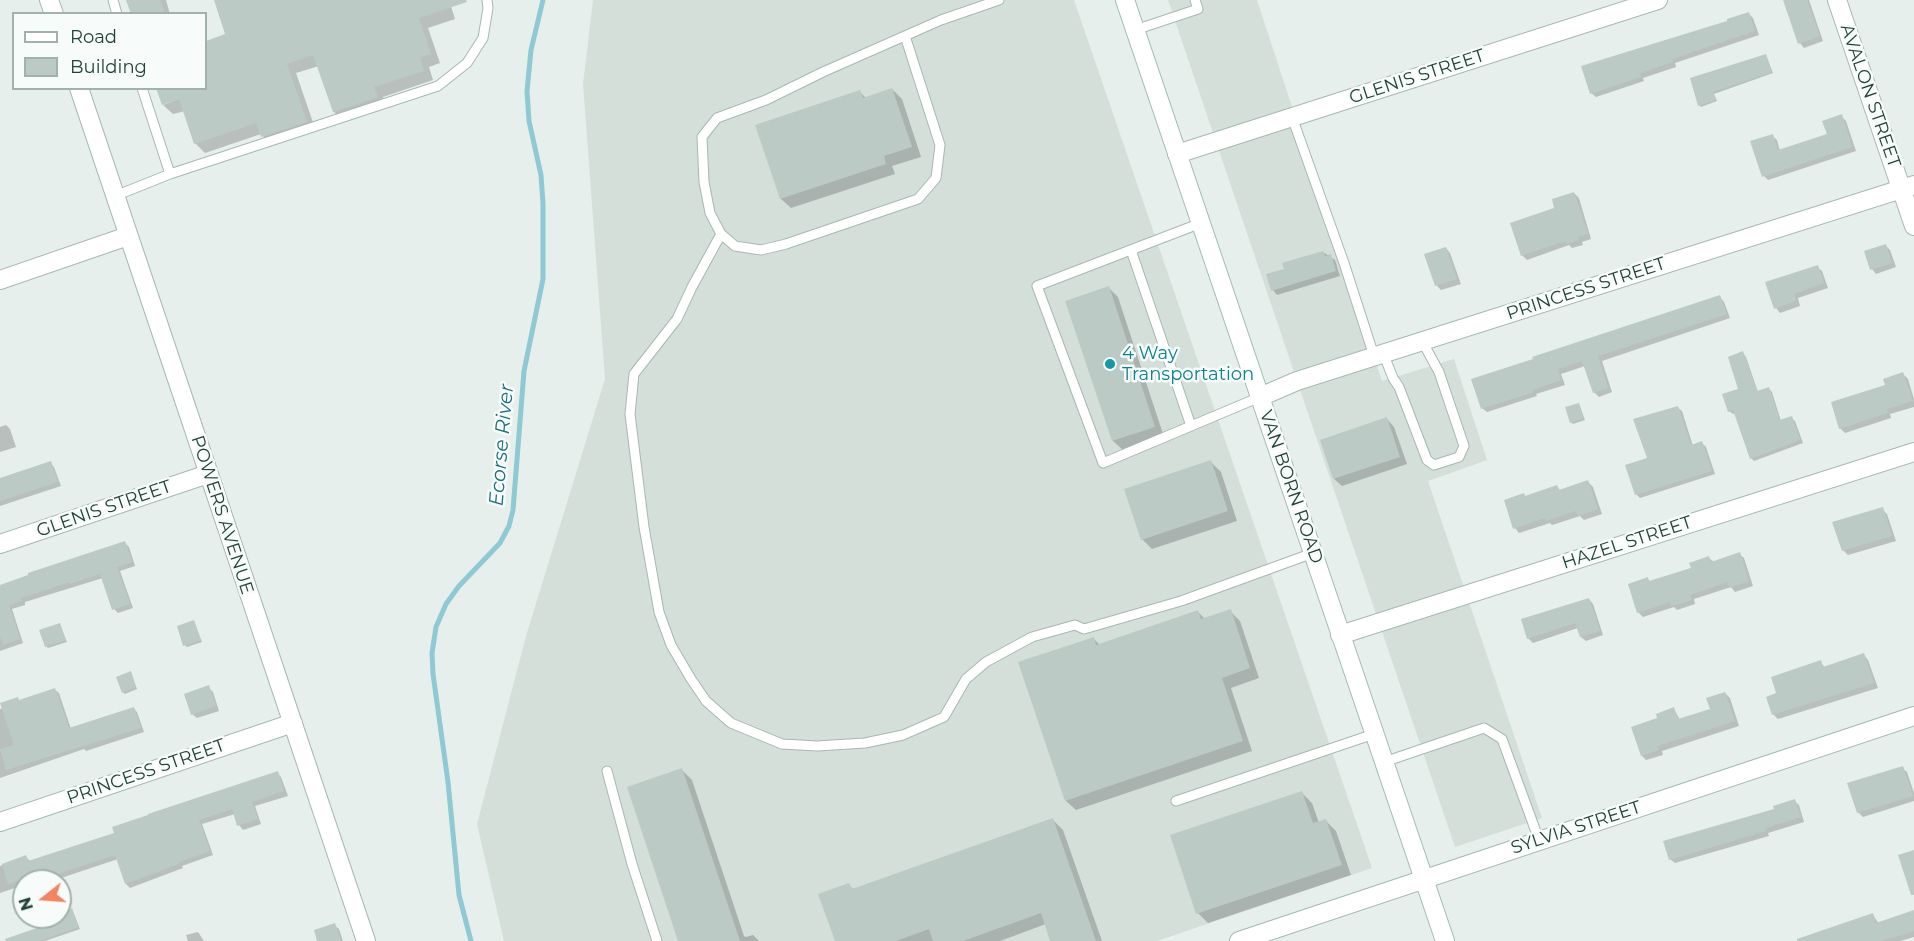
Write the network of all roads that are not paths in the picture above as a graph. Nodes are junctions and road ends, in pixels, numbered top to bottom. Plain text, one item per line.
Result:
1 (487, 0) edge
2 (999, 0) edge
3 (1125, 0) edge
4 (1195, 0) edge
5 (1658, 0) edge
6 (1837, 0) edge
7 (1135, 30) junction
8 (905, 36) junction
9 (80, 90) edge
10 (143, 90) edge
11 (1292, 117) junction
12 (1177, 154) junction
13 (170, 174) junction
14 (1908, 187) edge
15 (115, 196) junction
16 (1201, 224) junction
17 (1914, 226) edge
18 (721, 234) junction
19 (128, 236) junction
20 (1131, 250) junction
21 (0, 280) edge
22 (1422, 341) junction
23 (1378, 355) junction
24 (1260, 397) junction
25 (1191, 426) junction
26 (1914, 452) edge
27 (208, 474) junction
28 (0, 544) edge
29 (1313, 553) junction
30 (1340, 634) junction
31 (1914, 716) edge
32 (293, 723) junction
33 (1374, 734) junction
34 (1384, 762) junction
35 (607, 771) dead end
36 (1176, 801) dead end
37 (0, 822) edge
38 (1539, 840) junction
39 (1424, 878) junction
40 (366, 941) edge
41 (657, 941) edge
42 (1239, 941) edge
43 (1445, 941) edge

1 - 13 lane
2 - 8 lane
3 - 7 street, VAN BORN ROAD
4 - 7 lane
5 - 11 street, GLENIS STREET
6 - 14 street, AVALON STREET
7 - 12 street, VAN BORN ROAD
8 - 18 lane
8 - 18 lane
9 - 15 street, POWERS AVENUE
10 - 13 lane
11 - 12 street, GLENIS STREET
11 - 23 lane
12 - 16 street, VAN BORN ROAD
13 - 15 lane
14 - 17 street, AVALON STREET
14 - 22 street, PRINCESS STREET
15 - 19 street, POWERS AVENUE
16 - 20 lane
16 - 24 street, VAN BORN ROAD
18 - 29 lane
19 - 21 street
19 - 27 street, POWERS AVENUE
20 - 25 lane
20 - 25 lane
22 - 23 street, PRINCESS STREET
22 - 23 lane
23 - 24 street, PRINCESS STREET
24 - 25 lane
24 - 29 street, VAN BORN ROAD
26 - 30 street, HAZEL STREET
27 - 28 street, GLENIS STREET
27 - 32 street, POWERS AVENUE
29 - 30 street, VAN BORN ROAD
30 - 33 street, VAN BORN ROAD
31 - 38 street, SYLVIA STREET
32 - 37 street, PRINCESS STREET
32 - 40 street, POWERS AVENUE
33 - 34 street, VAN BORN ROAD
33 - 36 lane
34 - 38 lane
34 - 39 street, VAN BORN ROAD
35 - 41 lane
38 - 39 street, SYLVIA STREET
39 - 42 street, SYLVIA STREET
39 - 43 street, VAN BORN ROAD

